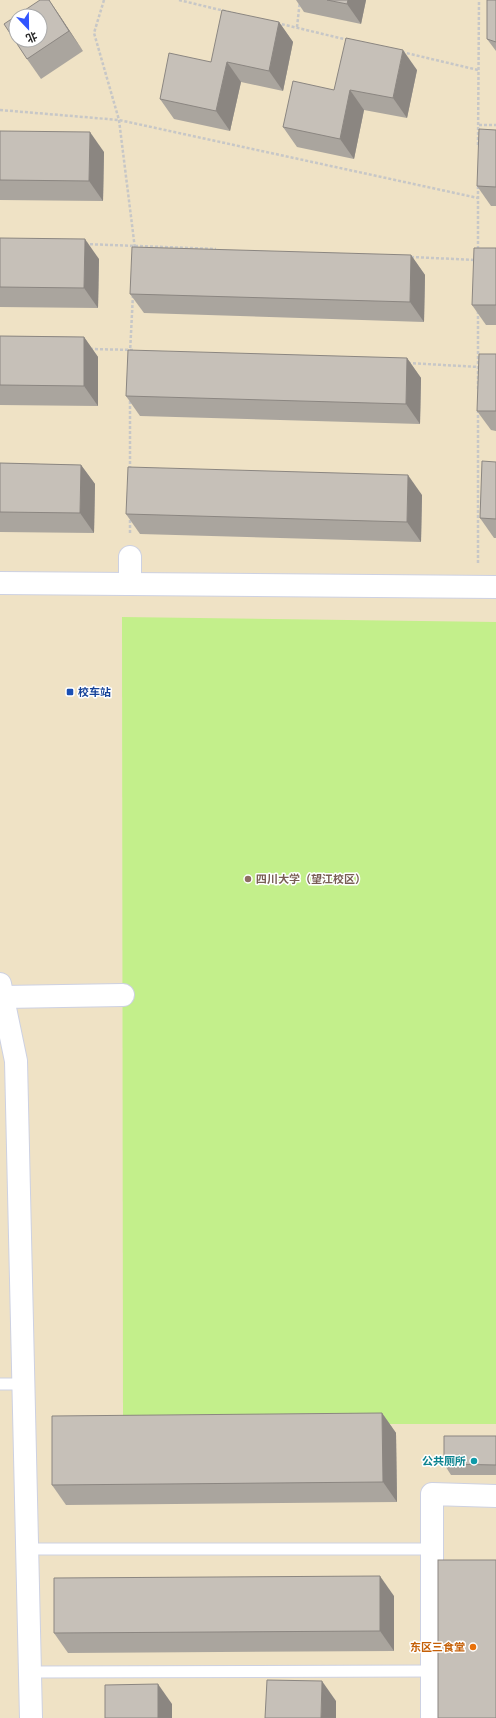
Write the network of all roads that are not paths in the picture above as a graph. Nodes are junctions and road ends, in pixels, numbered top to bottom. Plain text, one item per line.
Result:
1 (130, 558) road end
2 (0, 583) edge
3 (130, 584) junction
4 (496, 587) edge
5 (1, 991) edge
6 (123, 995) dead end
7 (0, 1384) edge
8 (24, 1384) junction
9 (496, 1496) edge
10 (27, 1549) junction
11 (433, 1549) junction
12 (432, 1671) junction
13 (30, 1672) junction
14 (31, 1718) edge
15 (432, 1718) edge

1 - 3 street
2 - 3 street
3 - 4 street
5 - 6 street
5 - 8 street
7 - 8 lane
8 - 10 street
9 - 11 street
10 - 11 lane
10 - 13 street
11 - 12 street
12 - 13 lane
12 - 15 street
13 - 14 street

